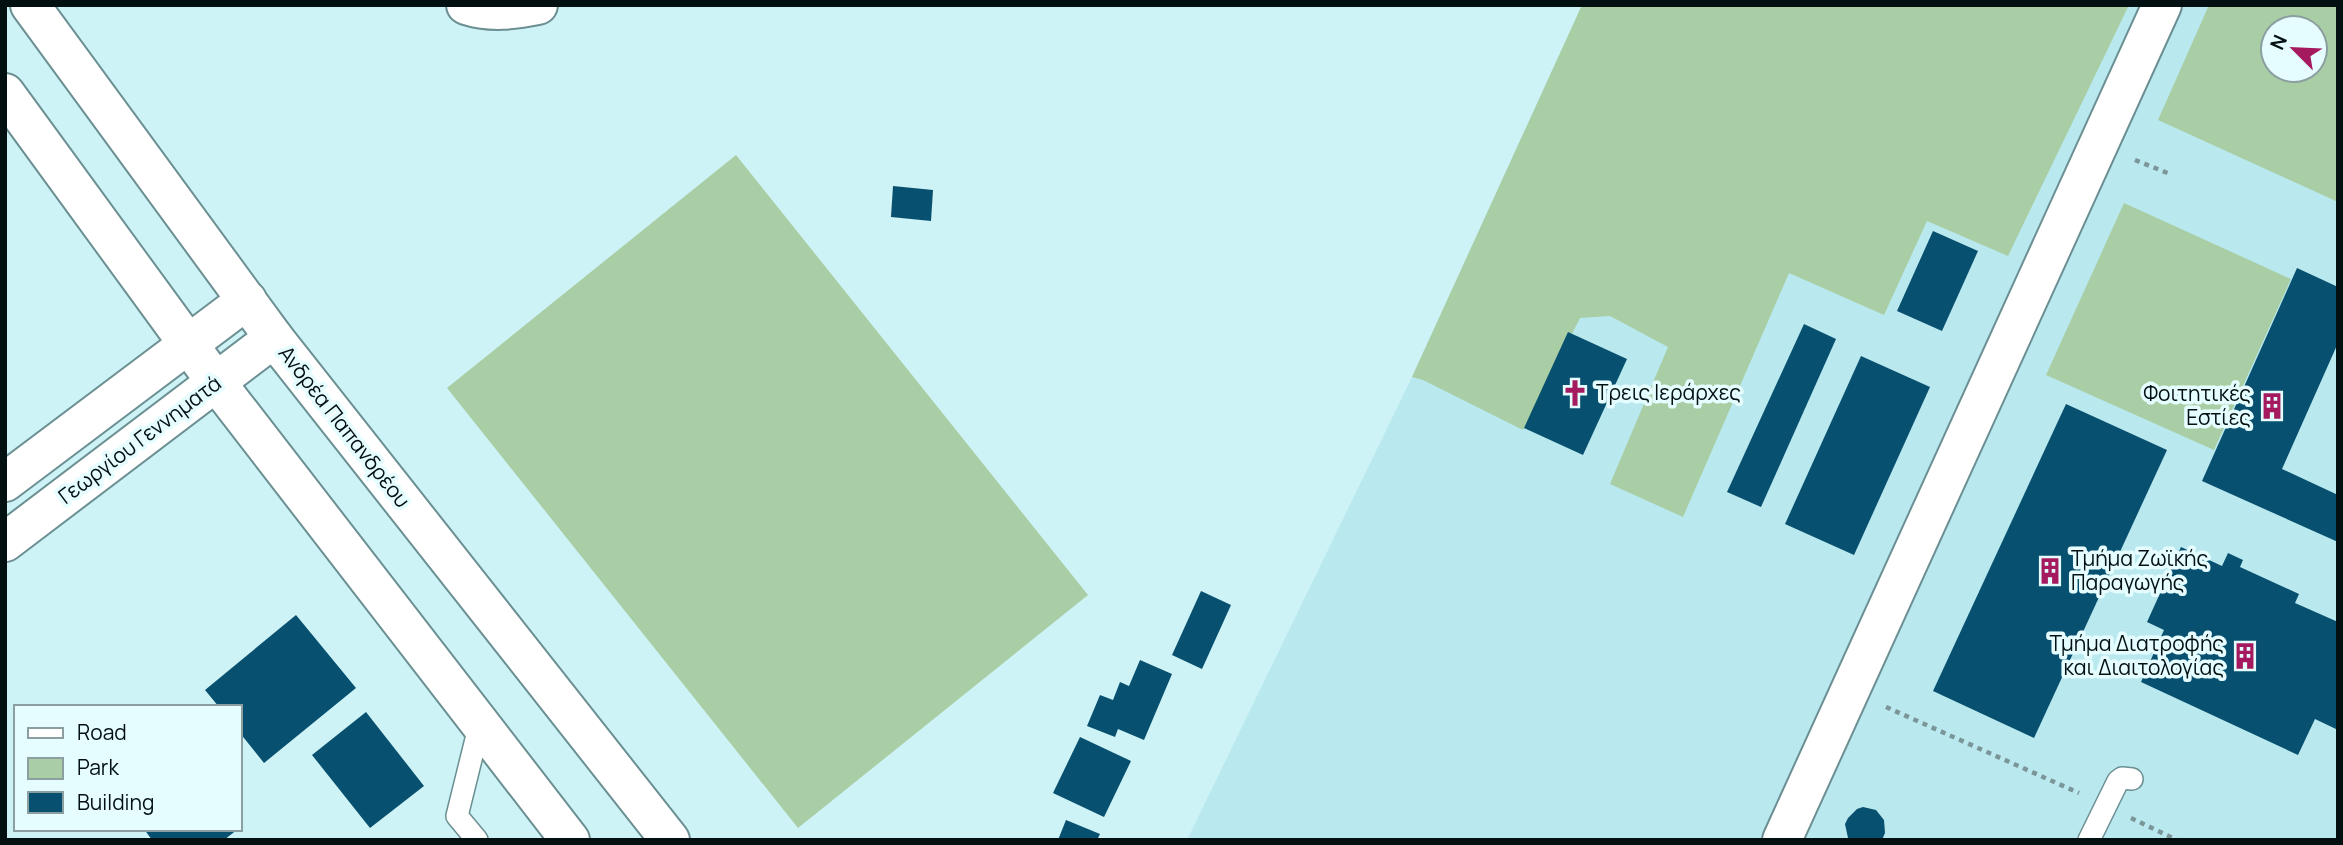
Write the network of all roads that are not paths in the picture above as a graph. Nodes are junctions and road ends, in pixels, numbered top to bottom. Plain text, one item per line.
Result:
1 (30, 5) edge
2 (466, 5) edge
3 (538, 5) edge
4 (2162, 5) edge
5 (5, 93) edge
6 (247, 300) junction
7 (274, 338) junction
8 (188, 344) junction
9 (216, 382) junction
10 (5, 482) edge
11 (5, 542) edge
12 (480, 723) junction
13 (2132, 779) dead end
14 (477, 840) edge
15 (570, 840) edge
16 (670, 840) edge
17 (1782, 840) edge
18 (2089, 840) edge

1 - 6 street, Ανδρέα Παπανδρέου
2 - 3 street
4 - 17 street
5 - 8 street
6 - 7 street, Ανδρέα Παπανδρέου
6 - 8 street
7 - 9 street, Γεωργίου Γεννηματά
7 - 16 street, Ανδρέα Παπανδρέου
8 - 9 street
8 - 10 street
9 - 11 street, Γεωργίου Γεννηματά
9 - 12 street
12 - 14 lane
12 - 15 street
13 - 18 lane

